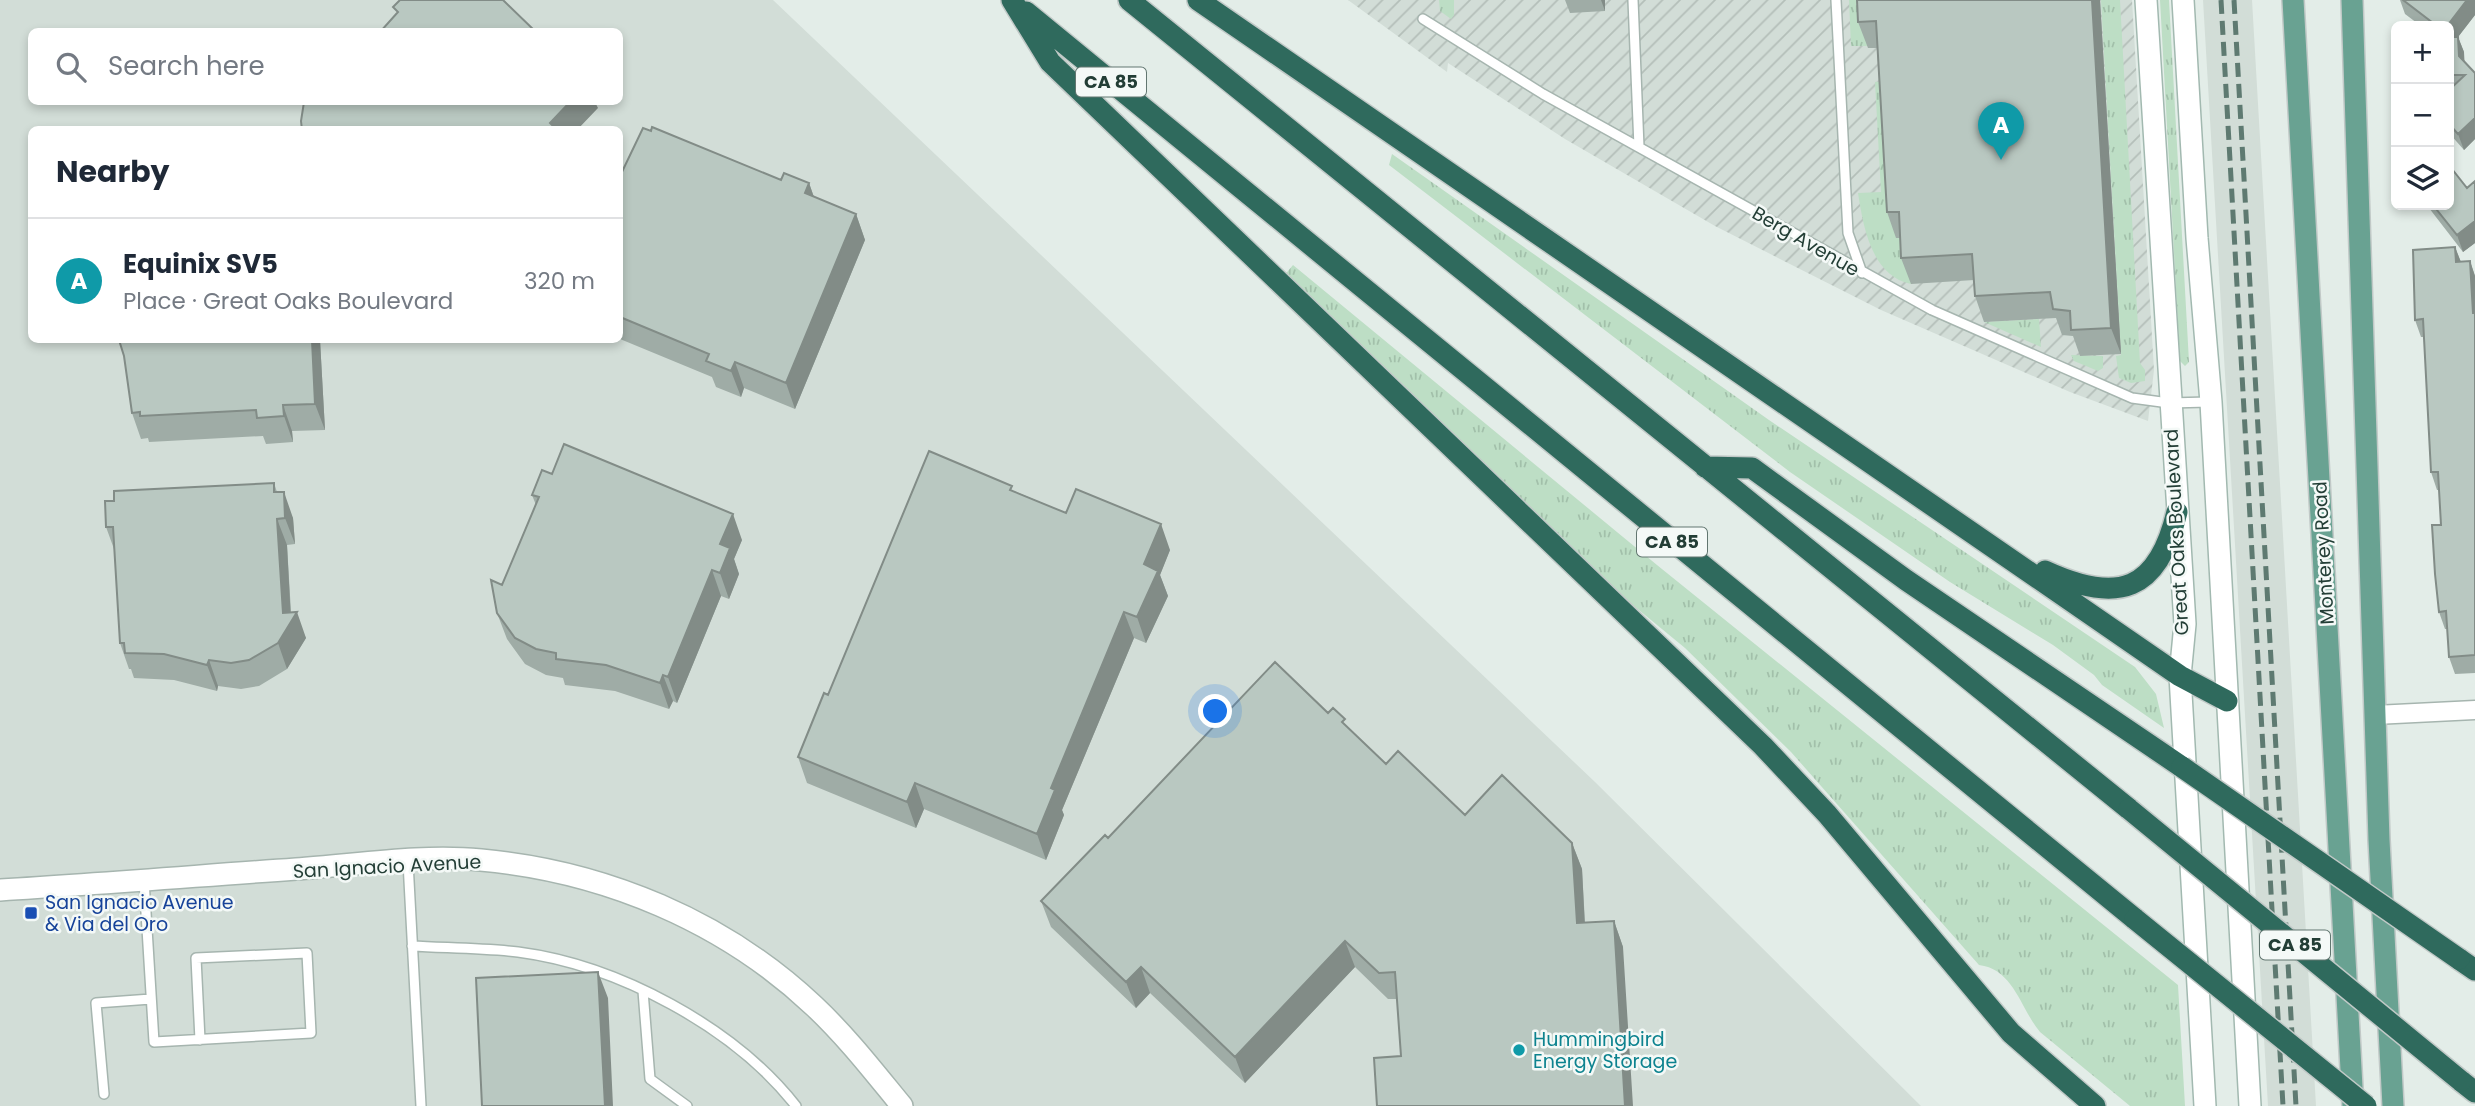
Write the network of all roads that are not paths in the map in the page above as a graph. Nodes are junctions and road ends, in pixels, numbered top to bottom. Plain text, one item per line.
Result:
1 (1012, 0) edge
2 (1129, 0) edge
3 (1198, 0) edge
4 (1633, 0) edge
5 (1836, 0) edge
6 (2146, 0) edge
7 (2183, 0) edge
8 (2293, 0) edge
9 (2352, 0) edge
10 (1423, 19) dead end
11 (1639, 147) junction
12 (1862, 273) junction
13 (2211, 402) junction
14 (2169, 403) junction
15 (1705, 467) junction
16 (2178, 512) junction
17 (1998, 550) junction
18 (2179, 676) junction
19 (2227, 701) junction
20 (2475, 710) edge
21 (2375, 715) junction
22 (408, 862) junction
23 (144, 880) junction
24 (0, 890) edge
25 (412, 946) junction
26 (2467, 965) edge
27 (643, 991) junction
28 (151, 999) junction
29 (200, 1040) junction
30 (2468, 1086) edge
31 (104, 1094) dead end
32 (421, 1106) edge
33 (687, 1106) edge
34 (796, 1106) edge
35 (902, 1106) edge
36 (2095, 1106) edge
37 (2205, 1106) edge
38 (2250, 1106) edge
39 (2353, 1106) edge
40 (2367, 1106) edge
41 (2393, 1106) edge

1 - 36 highway
1 - 40 highway, CA 85, bridge
2 - 15 highway, CA 85
3 - 17 highway
4 - 11 lane
5 - 12 lane
6 - 14 main road, Great Oaks Boulevard
7 - 13 main road
8 - 39 main road, Monterey Road
9 - 21 main road
10 - 11 lane, Berg Avenue
11 - 12 lane, Berg Avenue
12 - 14 lane, Berg Avenue
13 - 14 lane, Berg Avenue
13 - 19 main road
14 - 16 main road, Great Oaks Boulevard
15 - 26 highway, bridge
15 - 30 highway, CA 85, bridge
16 - 17 highway
16 - 18 main road, Great Oaks Boulevard
17 - 18 highway
18 - 19 highway
18 - 37 main road, Great Oaks Boulevard
19 - 38 main road
20 - 21 street
21 - 41 main road
22 - 23 main road, San Ignacio Avenue
22 - 25 lane
22 - 35 main road, San Ignacio Avenue
23 - 24 main road, San Ignacio Avenue
23 - 28 lane
25 - 27 lane
25 - 32 lane
27 - 33 lane
27 - 34 lane
28 - 29 lane
28 - 31 lane
29 - 29 lane

